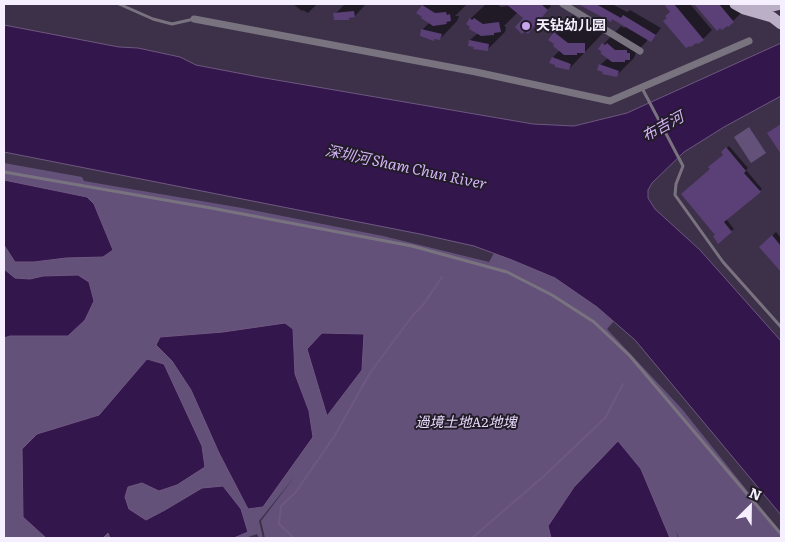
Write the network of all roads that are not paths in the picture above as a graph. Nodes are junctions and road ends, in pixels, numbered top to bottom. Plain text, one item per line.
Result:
1 (119, 4) edge
2 (563, 4) edge
3 (736, 4) edge
4 (750, 4) edge
5 (779, 4) edge
6 (781, 10) edge
7 (194, 19) joint
8 (780, 23) edge
9 (749, 41) dead end
10 (640, 51) dead end
11 (642, 88) junction
12 (4, 172) edge
13 (781, 327) edge
14 (781, 534) edge

1 - 7 lane
2 - 10 street
3 - 8 main road
4 - 5 main road, bridge
5 - 6 main road
7 - 11 street
9 - 11 street
11 - 13 lane
12 - 14 lane

